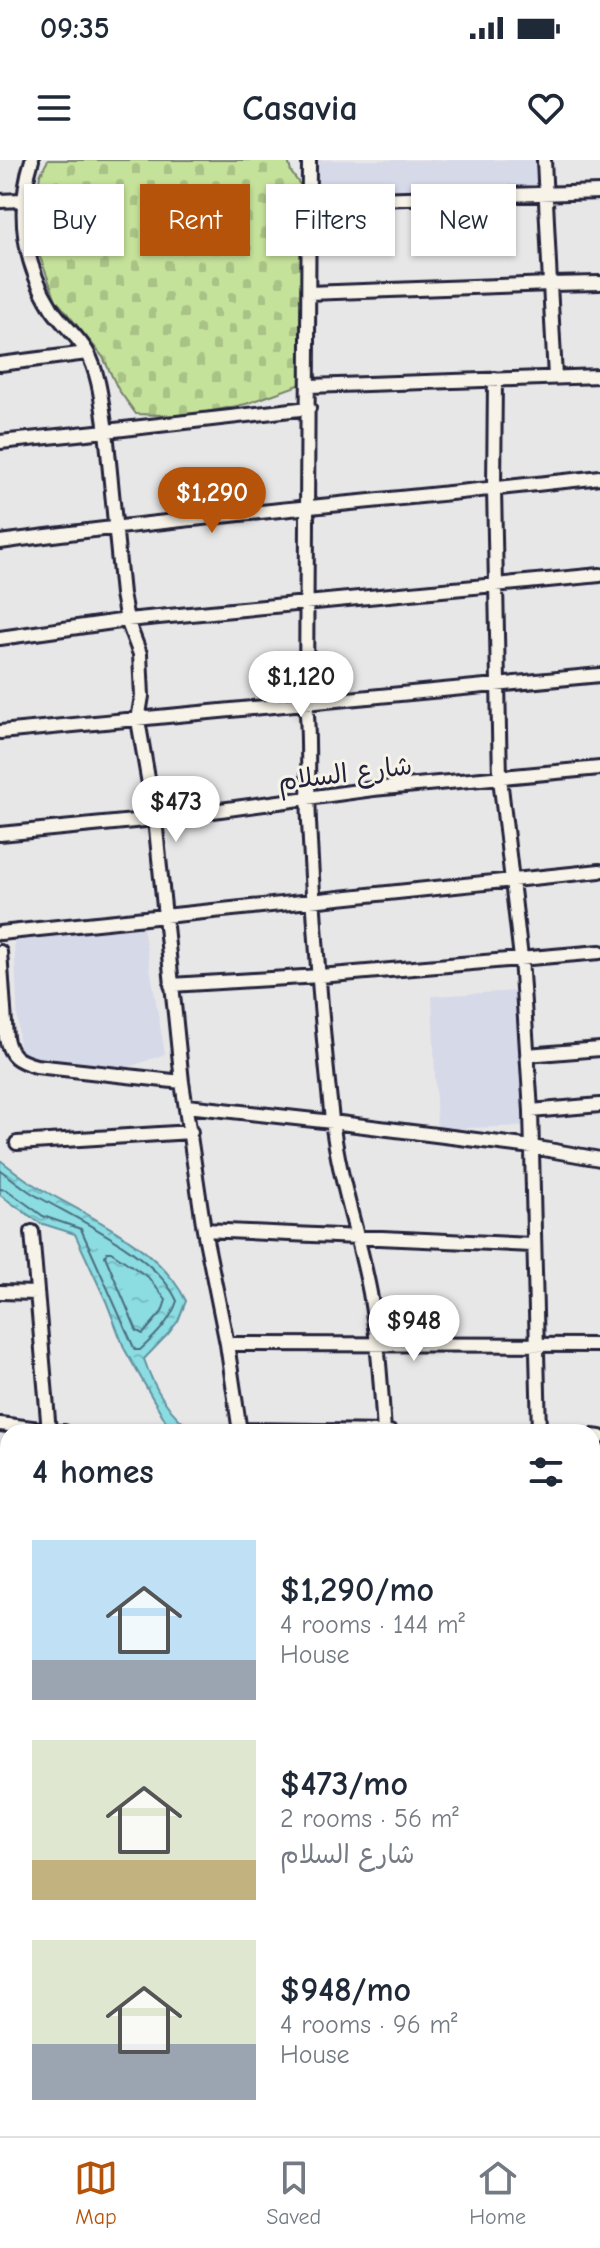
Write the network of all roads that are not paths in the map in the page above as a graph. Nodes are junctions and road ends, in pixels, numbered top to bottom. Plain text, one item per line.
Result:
1 (32, 160) edge
2 (309, 160) edge
3 (544, 160) edge
4 (310, 184) edge
5 (600, 192) edge
6 (545, 193) junction
7 (395, 198) edge
8 (21, 200) junction
9 (0, 201) edge
10 (309, 256) edge
11 (600, 283) edge
12 (550, 284) junction
13 (309, 293) junction
14 (87, 353) junction
15 (0, 364) edge
16 (600, 376) edge
17 (555, 377) junction
18 (495, 379) junction
19 (309, 386) junction
20 (309, 408) junction
21 (106, 431) junction
22 (0, 442) edge
23 (600, 477) edge
24 (494, 489) junction
25 (307, 509) junction
26 (115, 526) junction
27 (0, 542) edge
28 (600, 575) edge
29 (496, 585) junction
30 (305, 602) junction
31 (127, 620) junction
32 (0, 638) edge
33 (600, 675) edge
34 (499, 685) junction
35 (306, 701) junction
36 (138, 720) junction
37 (0, 732) edge
38 (600, 768) edge
39 (500, 778) junction
40 (308, 799) junction
41 (155, 819) junction
42 (0, 834) edge
43 (600, 871) edge
44 (512, 882) junction
45 (313, 902) junction
46 (165, 917) junction
47 (0, 933) edge
48 (0, 952) edge
49 (600, 952) edge
50 (521, 958) junction
51 (320, 976) junction
52 (171, 985) junction
53 (3, 1038) edge
54 (600, 1049) edge
55 (527, 1055) junction
56 (182, 1082) junction
57 (600, 1105) edge
58 (187, 1106) junction
59 (531, 1111) junction
60 (332, 1122) junction
61 (191, 1132) junction
62 (17, 1143) dead end
63 (532, 1147) junction
64 (600, 1159) edge
65 (204, 1230) junction
66 (32, 1232) dead end
67 (357, 1238) junction
68 (533, 1245) junction
69 (0, 1292) edge
70 (37, 1293) junction
71 (227, 1344) junction
72 (378, 1345) junction
73 (600, 1345) edge
74 (537, 1347) junction
75 (48, 1424) edge
76 (239, 1424) edge
77 (383, 1424) edge
78 (539, 1424) edge

1 - 8 street
2 - 4 street
3 - 6 street
5 - 6 street
6 - 7 street
6 - 12 street
8 - 9 street
8 - 14 street
10 - 13 street
11 - 12 street
12 - 13 street
12 - 17 street
13 - 19 street
14 - 15 street
14 - 21 street
16 - 17 street
17 - 18 street
18 - 19 street
18 - 24 street
19 - 20 street
20 - 21 street
20 - 25 street
21 - 22 street
21 - 26 street
23 - 24 street
24 - 25 street
24 - 29 street
25 - 26 street
25 - 30 street
26 - 27 street
26 - 31 street
28 - 29 street
29 - 30 street
29 - 34 street
30 - 31 street
30 - 35 street
31 - 32 street
31 - 36 street
33 - 34 street
34 - 35 street
34 - 39 street
35 - 36 street
35 - 40 street
36 - 37 street
36 - 41 street
38 - 39 street, شارع السلام
39 - 40 street, شارع السلام
39 - 44 street
40 - 41 street, شارع السلام
40 - 45 street
41 - 42 street, شارع السلام
41 - 46 street
43 - 44 street
44 - 45 street
44 - 50 street
45 - 46 street
45 - 51 street
46 - 47 street
46 - 52 street
48 - 53 street
49 - 50 street
50 - 51 street
50 - 55 street
51 - 52 street
51 - 60 street
52 - 56 street
53 - 56 street
54 - 55 street
55 - 59 street
56 - 58 street
57 - 59 street
58 - 60 street
58 - 61 street
59 - 63 street
60 - 63 street
60 - 67 street
61 - 62 street
61 - 65 street
63 - 64 street
63 - 68 street
65 - 67 street
65 - 71 street
66 - 70 street
67 - 68 street
67 - 72 street
68 - 74 street
69 - 70 street
70 - 75 street
71 - 72 street
71 - 76 street
72 - 74 street
72 - 77 street
73 - 74 street
74 - 78 street

